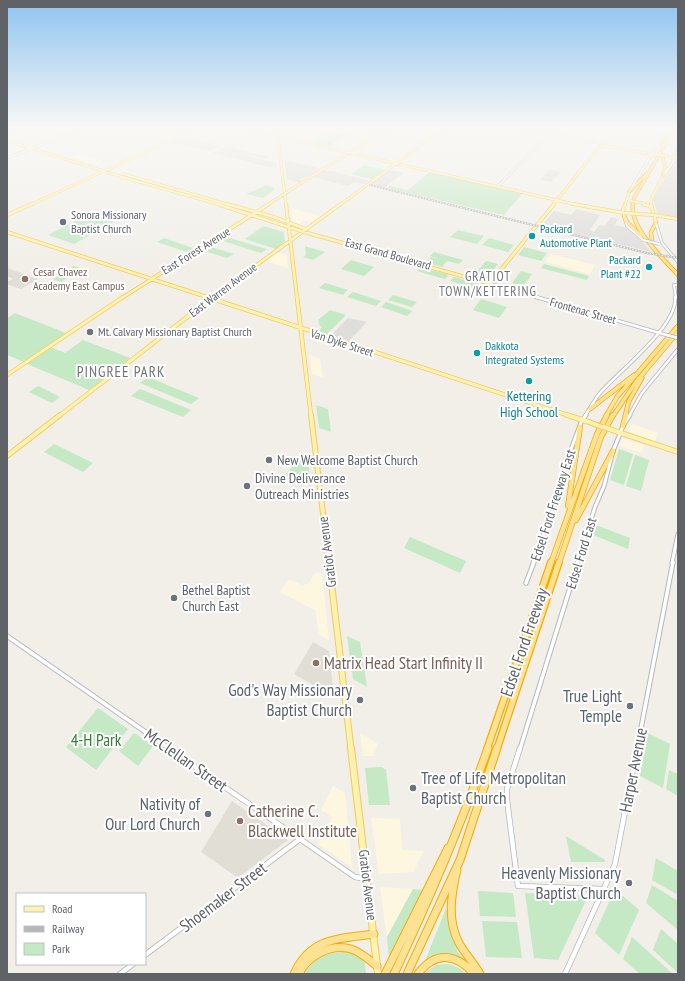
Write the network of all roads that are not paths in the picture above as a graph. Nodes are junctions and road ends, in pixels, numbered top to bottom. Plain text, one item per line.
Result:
1 (95, 175) edge
2 (119, 175) edge
3 (126, 175) edge
4 (282, 175) edge
5 (315, 175) edge
6 (380, 175) edge
7 (448, 175) edge
8 (509, 175) edge
9 (575, 175) edge
10 (639, 175) edge
11 (645, 175) edge
12 (648, 175) edge
13 (650, 175) edge
14 (131, 176) junction
15 (663, 176) edge
16 (128, 178) junction
17 (498, 186) junction
18 (629, 192) junction
19 (284, 194) junction
20 (626, 198) junction
21 (556, 199) junction
22 (625, 202) junction
23 (630, 202) junction
24 (651, 203) junction
25 (643, 204) junction
26 (651, 207) junction
27 (250, 210) junction
28 (246, 212) junction
29 (257, 212) junction
30 (254, 214) junction
31 (624, 214) junction
32 (7, 215) edge
33 (654, 215) junction
34 (274, 217) junction
35 (270, 219) junction
36 (282, 219) junction
37 (678, 219) edge
38 (278, 221) junction
39 (288, 223) junction
40 (656, 224) junction
41 (300, 227) junction
42 (297, 229) junction
43 (304, 230) junction
44 (7, 232) edge
45 (290, 240) junction
46 (647, 240) junction
47 (652, 242) junction
48 (659, 244) junction
49 (662, 244) junction
50 (666, 249) junction
51 (678, 262) edge
52 (678, 270) edge
53 (678, 275) edge
54 (150, 279) junction
55 (488, 283) junction
56 (676, 285) edge
57 (210, 299) junction
58 (678, 326) edge
59 (300, 329) junction
60 (658, 332) junction
61 (678, 332) edge
62 (678, 338) edge
63 (678, 349) edge
64 (638, 373) junction
65 (643, 374) junction
66 (7, 375) edge
67 (590, 408) junction
68 (582, 420) junction
69 (623, 426) junction
70 (580, 427) junction
71 (621, 433) junction
72 (613, 451) junction
73 (678, 452) edge
74 (7, 456) edge
75 (567, 515) junction
76 (570, 532) junction
77 (678, 534) edge
78 (526, 583) dead end
79 (7, 636) edge
80 (458, 829) junction
81 (300, 839) junction
82 (460, 860) junction
83 (367, 880) junction
84 (603, 889) junction
85 (374, 934) junction
86 (146, 954) edge
87 (133, 965) edge
88 (380, 971) edge
89 (120, 974) edge
90 (294, 974) edge
91 (299, 974) edge
92 (394, 974) edge
93 (407, 974) edge
94 (418, 974) edge
95 (474, 974) edge
96 (480, 974) edge
97 (565, 974) edge

1 - 32 main road
2 - 16 main road, East Grand Boulevard
3 - 14 main road, East Grand Boulevard
4 - 19 main road, Gratiot Avenue
5 - 19 main road, East Forest Avenue
6 - 43 main road, East Warren Avenue
7 - 17 main road
8 - 17 street
9 - 21 main road
10 - 18 street
11 - 18 highway
12 - 46 highway
13 - 47 highway
14 - 16 main road
14 - 27 main road, East Grand Boulevard
15 - 24 main road
16 - 28 main road, East Grand Boulevard
17 - 21 main road
18 - 20 main road
19 - 29 main road, East Forest Avenue
19 - 39 main road, Gratiot Avenue
20 - 22 main road
20 - 23 main road
21 - 31 main road
21 - 55 main road
22 - 23 main road
22 - 31 main road
23 - 25 main road, bridge
24 - 25 main road
24 - 26 main road
25 - 26 main road
26 - 33 main road
27 - 28 main road
27 - 29 main road, East Grand Boulevard
28 - 30 main road, East Grand Boulevard
29 - 30 main road, East Forest Avenue
29 - 34 main road, East Grand Boulevard
30 - 35 main road, East Grand Boulevard
30 - 54 main road, East Forest Avenue
31 - 33 main road, bridge
31 - 46 highway
31 - 48 street, bridge
33 - 37 main road
33 - 40 main road
34 - 35 main road
34 - 36 main road, East Grand Boulevard
35 - 38 main road, East Grand Boulevard
36 - 38 main road
36 - 39 main road, East Grand Boulevard
38 - 39 main road, East Grand Boulevard
39 - 41 main road, East Grand Boulevard
39 - 42 main road, East Grand Boulevard
39 - 45 main road, Gratiot Avenue
40 - 47 highway
40 - 49 street
41 - 42 main road
41 - 43 main road, East Grand Boulevard
42 - 43 main road, East Grand Boulevard
43 - 45 main road, East Warren Avenue
43 - 55 main road, East Grand Boulevard
44 - 54 main road, Van Dyke Street
45 - 57 main road, East Warren Avenue
45 - 59 main road, Gratiot Avenue
46 - 53 highway
47 - 52 highway
48 - 49 street
48 - 50 street
49 - 50 street
50 - 51 street
54 - 57 main road, Van Dyke Street
54 - 66 main road, East Forest Avenue
55 - 60 street, Frontenac Street
56 - 60 street
57 - 59 main road, Van Dyke Street
57 - 74 main road, East Warren Avenue
58 - 64 highway, Edsel Ford Freeway
59 - 68 main road, Van Dyke Street
59 - 83 main road, Gratiot Avenue
60 - 62 street, Frontenac Street, bridge
60 - 67 street
61 - 65 highway, Edsel Ford Freeway
63 - 69 street, Edsel Ford East
64 - 67 highway
64 - 75 highway, Edsel Ford Freeway
65 - 69 highway
65 - 76 highway, Edsel Ford Freeway
67 - 68 street, Edsel Ford Freeway East
68 - 70 street, Edsel Ford Freeway East
68 - 71 main road, Van Dyke Street, bridge
69 - 71 street, Edsel Ford East
70 - 75 highway
70 - 78 street, Edsel Ford Freeway East
71 - 72 street, Edsel Ford East
71 - 73 main road, Van Dyke Street
72 - 76 highway
72 - 84 street, Edsel Ford East
75 - 80 highway, Edsel Ford Freeway
76 - 82 highway, Edsel Ford Freeway
77 - 84 street, Harper Avenue
79 - 81 street, McClellan Street
80 - 88 highway
80 - 92 highway, Edsel Ford Freeway
81 - 83 street, McClellan Street
81 - 86 street, Shoemaker Street
82 - 93 highway, Edsel Ford Freeway
82 - 96 highway
83 - 85 main road, Gratiot Avenue
84 - 97 street, Harper Avenue
85 - 88 main road, Gratiot Avenue
85 - 90 highway
87 - 89 street
88 - 91 highway
94 - 95 highway

